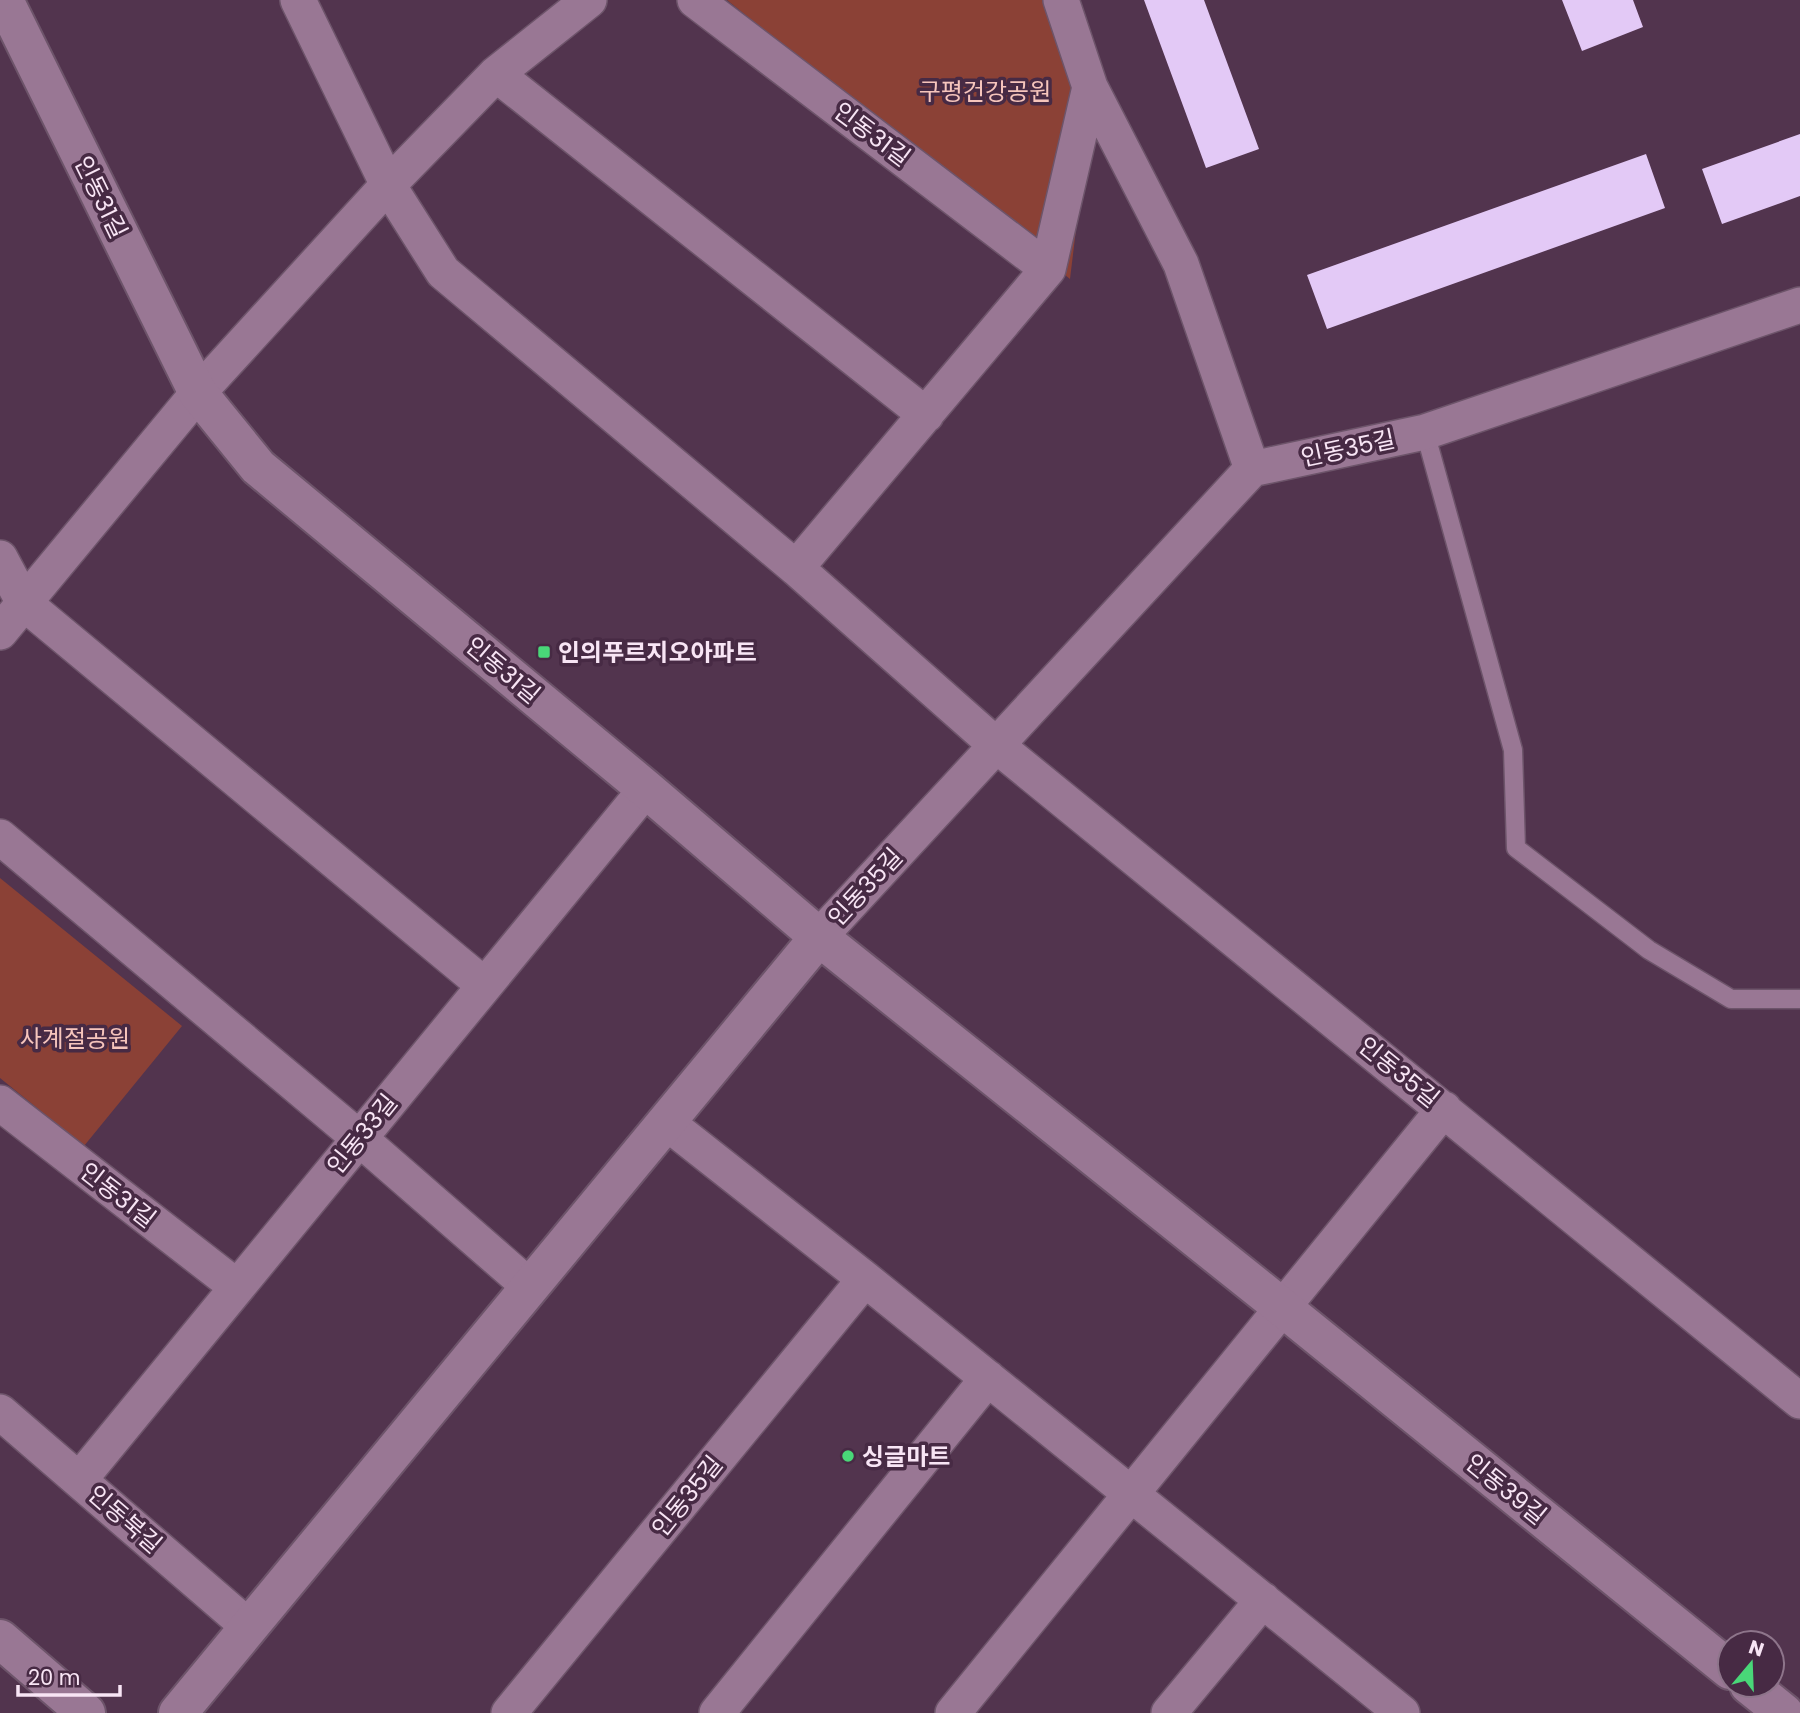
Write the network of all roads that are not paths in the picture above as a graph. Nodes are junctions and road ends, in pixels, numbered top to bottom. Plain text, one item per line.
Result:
1 (298, 0) edge
2 (589, 0) edge
3 (695, 0) edge
4 (1061, 0) edge
5 (7, 20) edge
6 (496, 74) junction
7 (1090, 87) junction
8 (388, 186) junction
9 (1048, 269) junction
10 (1800, 305) edge
11 (198, 393) junction
12 (926, 415) junction
13 (1425, 432) junction
14 (1252, 469) junction
15 (0, 558) edge
16 (796, 568) junction
17 (24, 603) junction
18 (0, 632) edge
19 (996, 745) junction
20 (646, 789) junction
21 (0, 837) edge
22 (819, 937) junction
23 (484, 985) junction
24 (1800, 999) edge
25 (0, 1103) edge
26 (1444, 1109) junction
27 (666, 1122) junction
28 (359, 1138) junction
29 (865, 1279) junction
30 (237, 1287) junction
31 (530, 1287) junction
32 (1283, 1308) junction
33 (988, 1378) junction
34 (1800, 1401) edge
35 (0, 1412) edge
36 (80, 1479) junction
37 (1131, 1494) junction
38 (1263, 1600) junction
39 (249, 1627) junction
40 (0, 1639) edge
41 (1716, 1659) edge
42 (1766, 1699) edge
43 (1395, 1711) edge
44 (86, 1713) edge
45 (178, 1713) edge
46 (509, 1713) edge
47 (717, 1713) edge
48 (953, 1713) edge
49 (1169, 1713) edge
50 (1784, 1713) edge

1 - 8 street
2 - 6 street
3 - 9 street, 인동31길
4 - 7 street
5 - 11 street, 인동31길
6 - 8 street
6 - 12 street
7 - 9 street
7 - 14 street
8 - 11 street
8 - 16 street
9 - 12 street
10 - 13 street, 인동35길
11 - 17 street
11 - 20 street, 인동31길
12 - 16 street
13 - 14 street, 인동35길
13 - 24 lane
14 - 19 street, 인동35길
15 - 17 street
16 - 19 street
17 - 18 street
17 - 23 street
19 - 22 street, 인동35길
19 - 26 street, 인동35길
20 - 22 street, 인동31길
20 - 23 street, 인동33길
21 - 28 street
22 - 27 street, 인동35길
22 - 32 street, 인동35길
23 - 28 street, 인동33길
25 - 30 street, 인동31길
26 - 32 street
26 - 34 street, 인동35길
27 - 29 street
27 - 31 street, 인동35길
28 - 30 street, 인동33길
28 - 31 street
29 - 33 street
29 - 46 street, 인동35길
30 - 36 street, 인동33길
31 - 39 street, 인동35길
32 - 37 street
32 - 41 street, 인동39길
33 - 37 street
33 - 47 street
35 - 36 street, 인동북길
36 - 39 street, 인동북길
37 - 38 street
37 - 48 street
38 - 43 street
38 - 49 street
39 - 45 street, 인동35길
40 - 44 street
42 - 50 street

